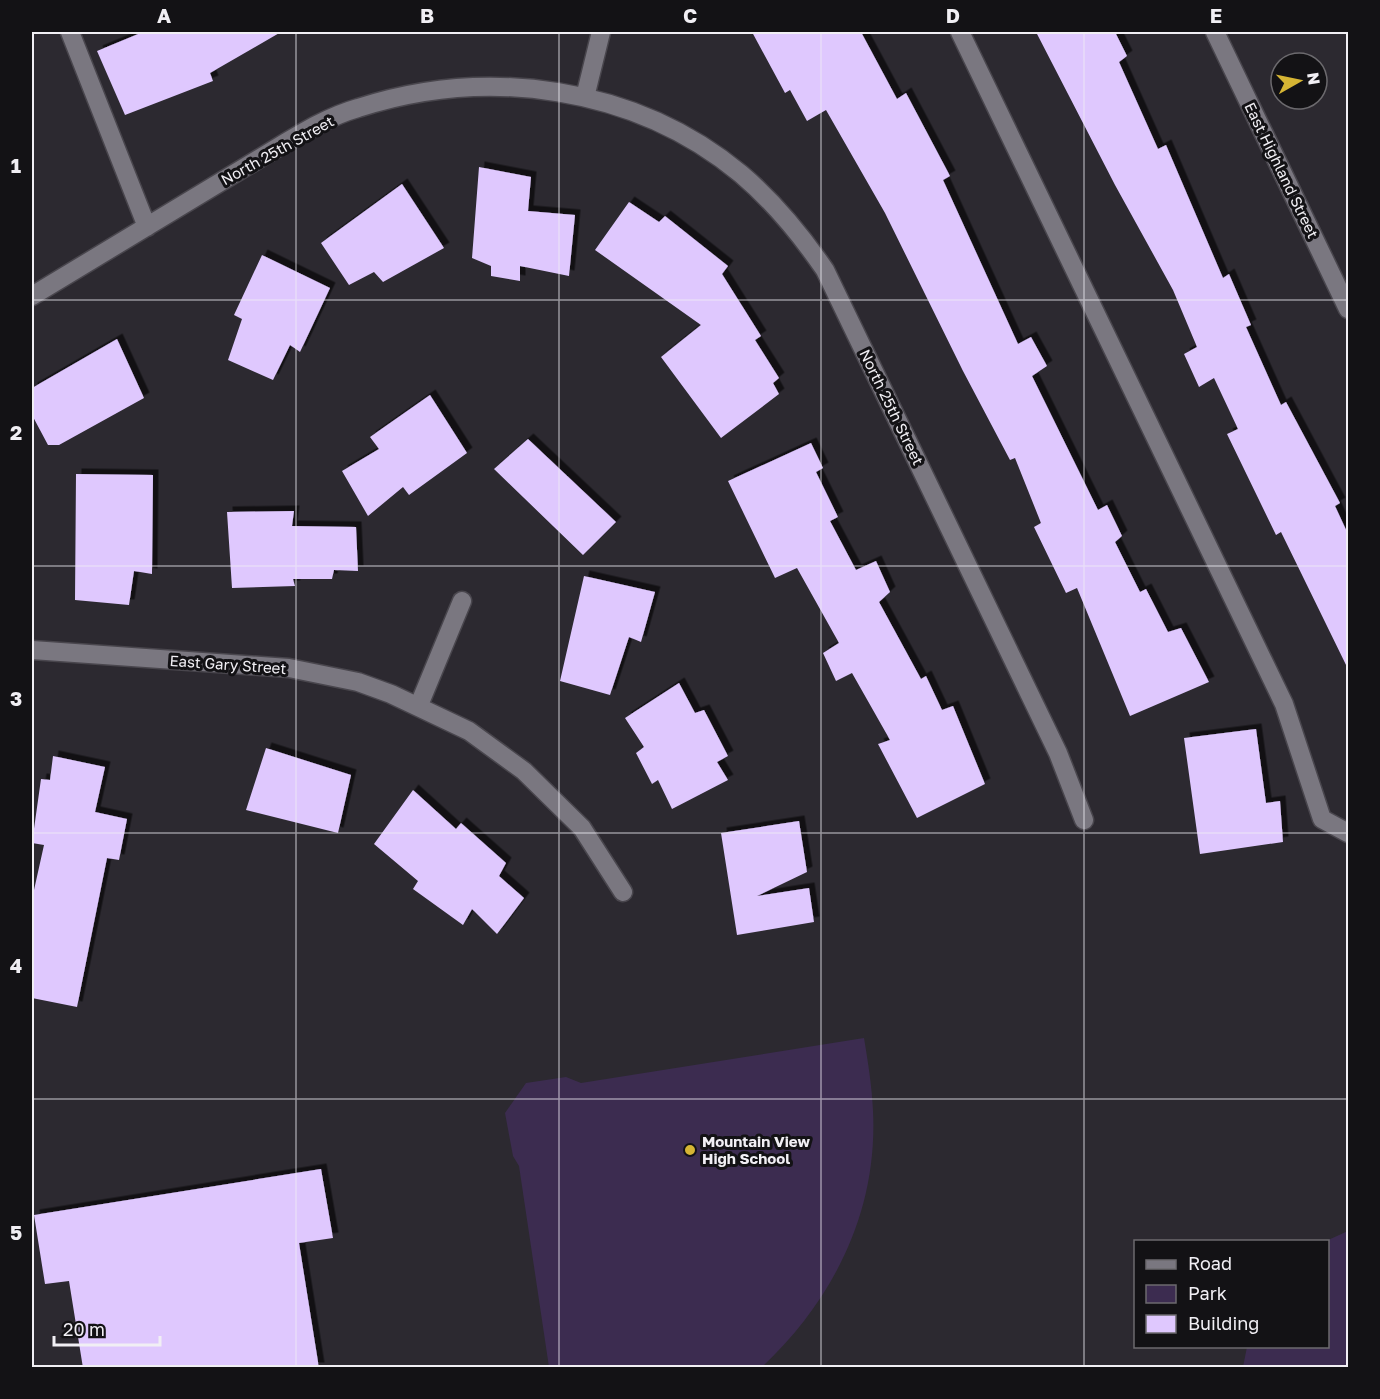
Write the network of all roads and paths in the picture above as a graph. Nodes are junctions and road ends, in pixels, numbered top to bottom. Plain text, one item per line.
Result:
1 (70, 32) edge
2 (601, 32) edge
3 (960, 32) edge
4 (1215, 32) edge
5 (585, 97) junction
6 (147, 227) junction
7 (32, 296) edge
8 (1348, 309) edge
9 (462, 601) dead end
10 (32, 650) edge
11 (419, 705) junction
12 (1084, 820) dead end
13 (1348, 832) edge
14 (623, 892) dead end

1 - 6 street
2 - 5 street
3 - 13 street
4 - 8 street, East Highland Street
5 - 6 street, North 25th Street
5 - 12 street, North 25th Street
6 - 7 street, North 25th Street
9 - 11 street
10 - 11 street, East Gary Street
11 - 14 street, East Gary Street

